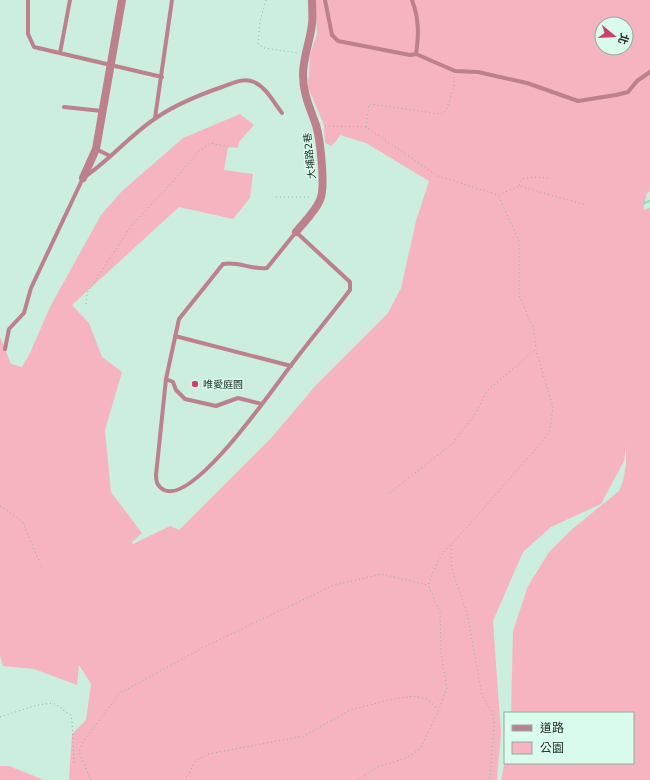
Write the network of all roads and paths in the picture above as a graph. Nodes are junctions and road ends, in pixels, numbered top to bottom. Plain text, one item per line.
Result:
1 (28, 0) edge
2 (70, 0) edge
3 (122, 0) edge
4 (172, 0) edge
5 (266, 0) edge
6 (312, 0) edge
7 (324, 0) edge
8 (412, 0) edge
9 (60, 54) junction
10 (305, 54) junction
11 (416, 54) junction
12 (110, 65) junction
13 (455, 71) junction
14 (650, 72) edge
15 (162, 77) junction
16 (64, 107) dead end
17 (102, 111) junction
18 (282, 113) dead end
19 (155, 118) junction
20 (316, 126) junction
21 (366, 127) junction
22 (228, 147) dead end
23 (96, 149) junction
24 (110, 156) junction
25 (84, 178) junction
26 (548, 178) dead end
27 (519, 186) junction
28 (498, 195) junction
29 (276, 197) dead end
30 (321, 200) junction
31 (586, 205) dead end
32 (296, 232) junction
33 (86, 304) dead end
34 (175, 336) junction
35 (5, 348) dead end
36 (536, 350) junction
37 (291, 366) junction
38 (166, 379) junction
39 (262, 404) junction
40 (390, 493) dead end
41 (0, 506) edge
42 (452, 544) junction
43 (43, 570) dead end
44 (428, 585) junction
45 (439, 710) junction
46 (0, 717) edge
47 (74, 766) dead end
48 (91, 780) edge
49 (186, 780) edge
50 (358, 780) edge
51 (490, 780) edge

1 - 9 lane
2 - 9 lane
3 - 12 street
4 - 15 lane
5 - 10 path
6 - 10 street, 大埔路2巷
7 - 11 lane
8 - 11 lane
9 - 12 lane
10 - 20 street, 大埔路2巷
11 - 13 lane
12 - 15 lane
12 - 17 street
13 - 14 lane
13 - 21 path
15 - 19 lane
16 - 17 lane
17 - 23 street
18 - 19 lane
19 - 24 lane
20 - 21 path
20 - 30 street, 大埔路2巷
21 - 28 path
22 - 33 path
23 - 24 lane
23 - 25 street
24 - 25 lane
25 - 35 lane
26 - 27 path
27 - 28 path
27 - 31 path
28 - 36 path
29 - 30 path
30 - 32 street
32 - 34 lane
32 - 37 lane
34 - 37 lane
34 - 38 lane
36 - 40 path
36 - 42 path
37 - 39 lane
38 - 39 lane
38 - 39 lane
41 - 43 path
42 - 44 path
42 - 51 path
44 - 45 path
44 - 48 path
45 - 49 path
45 - 50 path
46 - 47 path

